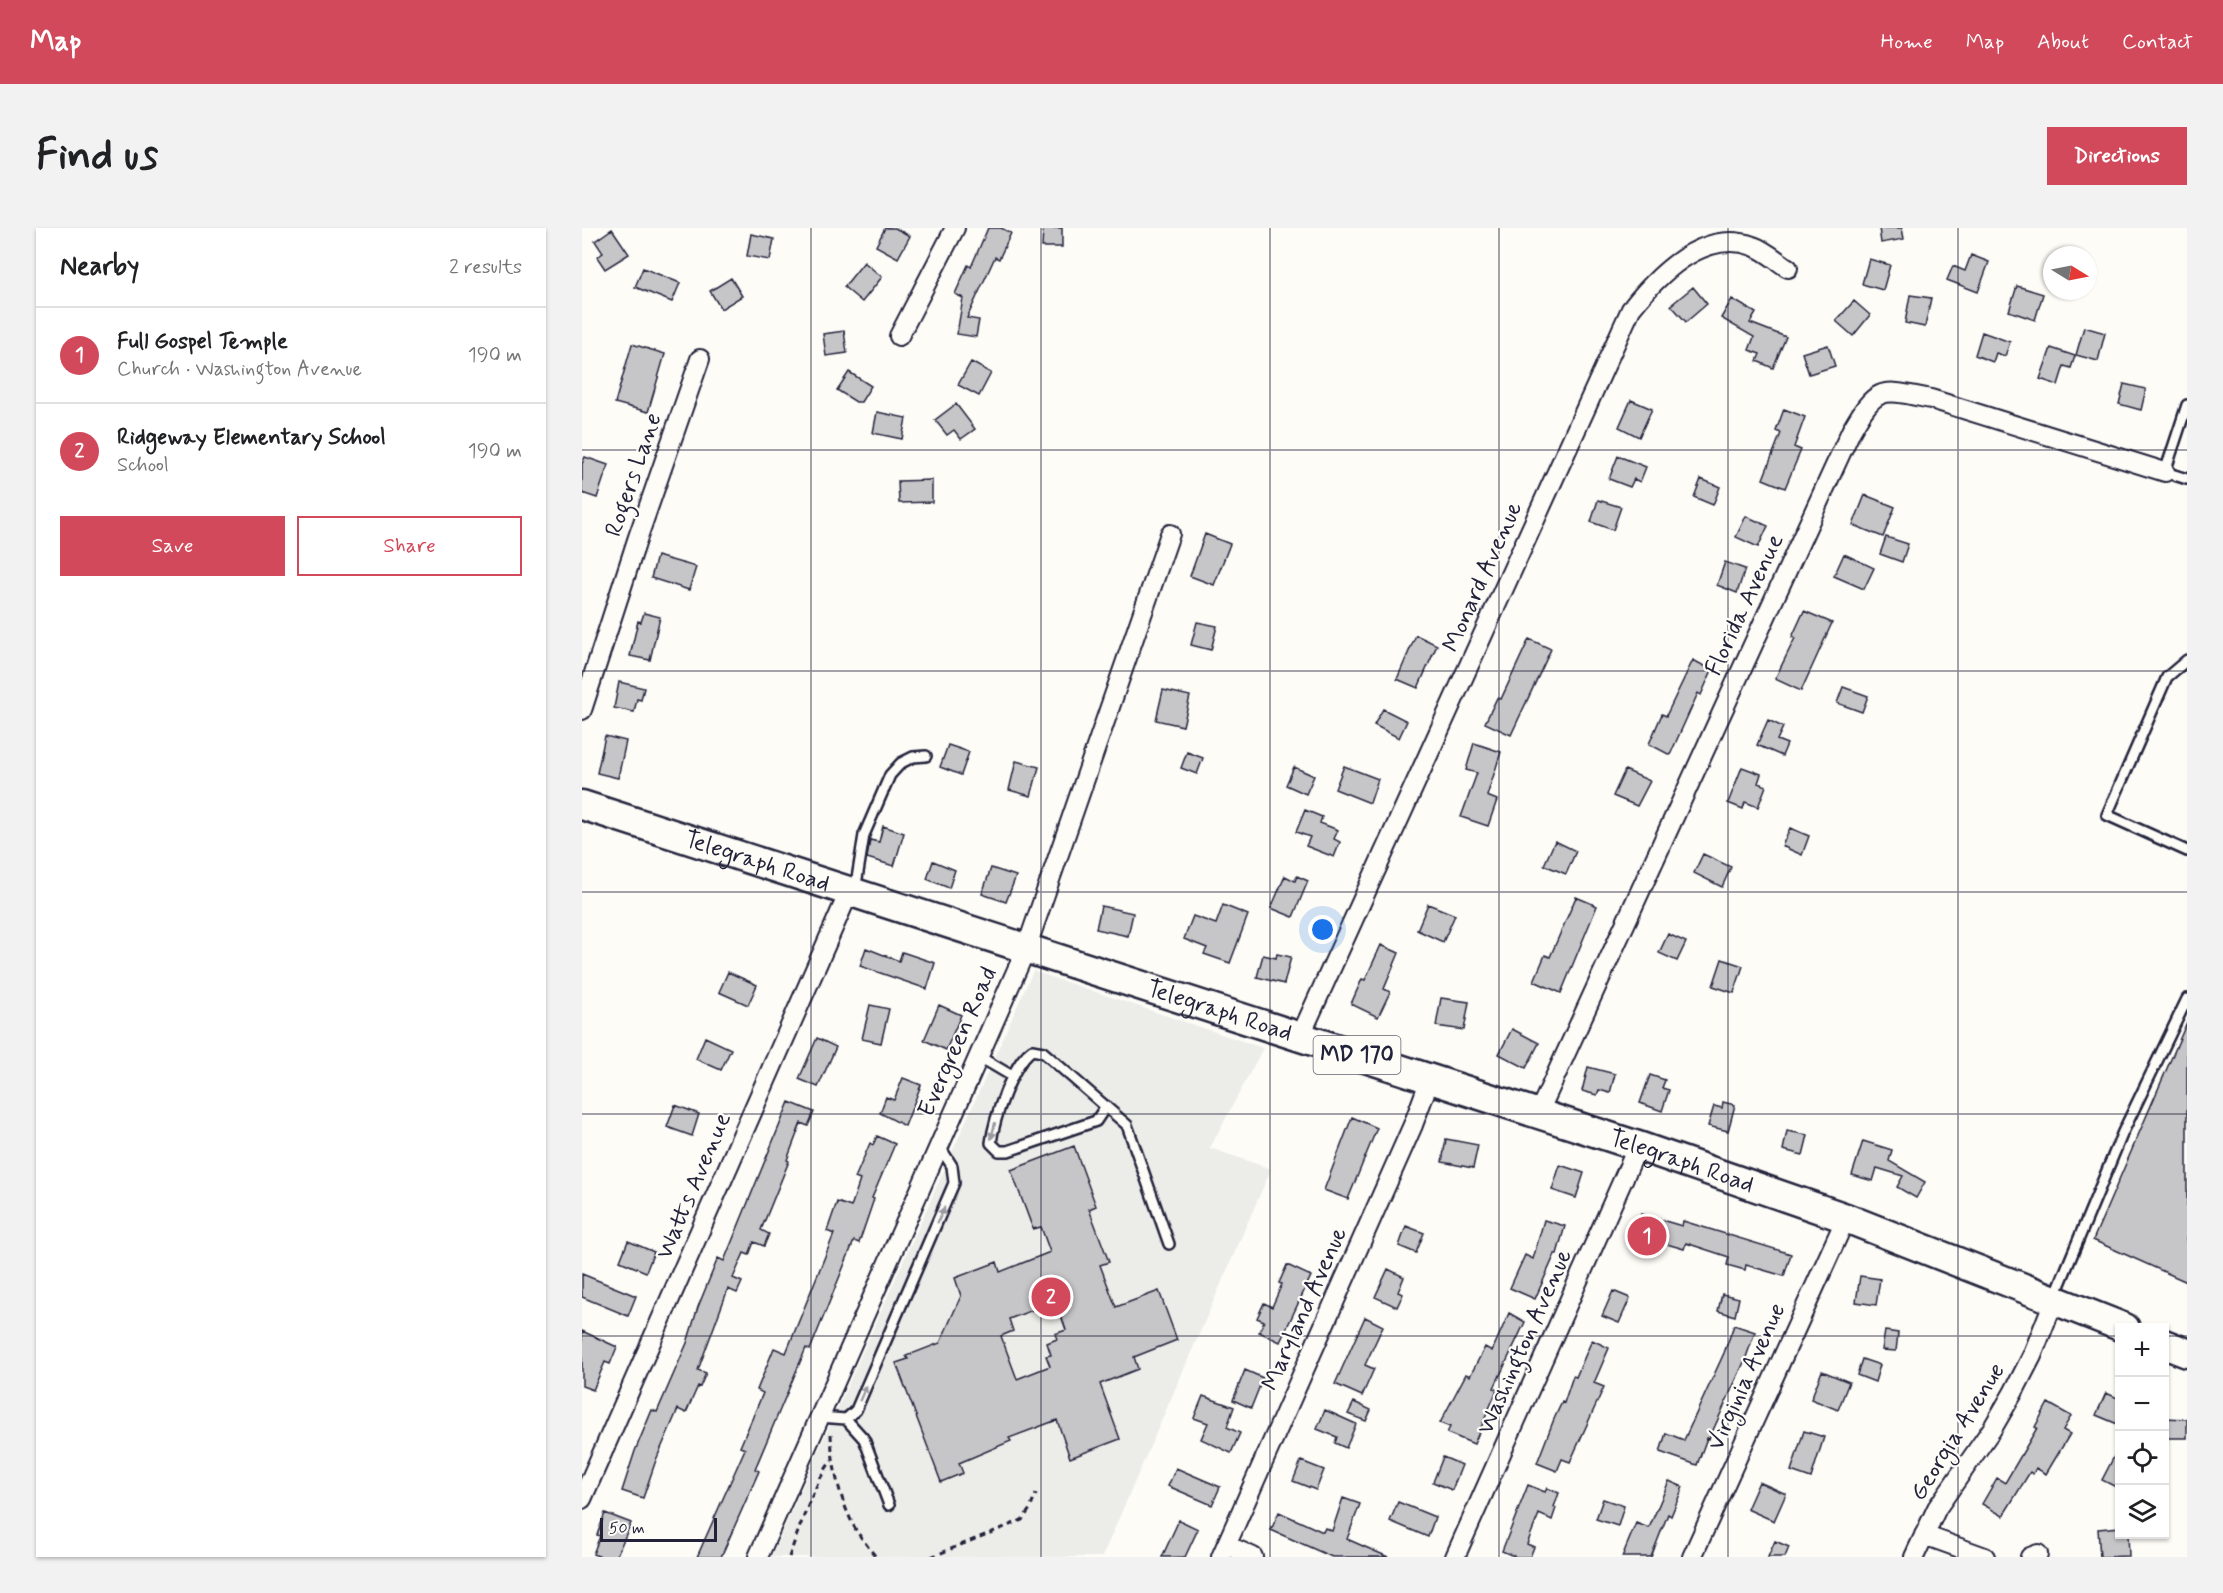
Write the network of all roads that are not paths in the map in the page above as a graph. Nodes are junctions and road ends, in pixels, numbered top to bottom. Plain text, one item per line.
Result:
1 (955, 228) edge
2 (1788, 268) dead end
3 (899, 336) dead end
4 (700, 359) dead end
5 (2187, 405) edge
6 (2165, 472) junction
7 (2187, 479) edge
8 (1170, 534) dead end
9 (2187, 660) edge
10 (582, 710) edge
11 (926, 756) dead end
12 (582, 805) edge
13 (2187, 851) edge
14 (852, 892) junction
15 (1026, 949) junction
16 (2187, 999) edge
17 (1300, 1037) junction
18 (978, 1056) junction
19 (1012, 1076) junction
20 (1430, 1079) junction
21 (1106, 1106) junction
22 (1538, 1114) junction
23 (939, 1146) junction
24 (1638, 1146) junction
25 (1846, 1218) junction
26 (1169, 1244) dead end
27 (2055, 1299) junction
28 (2115, 1324) edge
29 (2169, 1346) edge
30 (2187, 1353) edge
31 (819, 1417) junction
32 (846, 1419) junction
33 (582, 1499) edge
34 (889, 1505) dead end
35 (1924, 1535) junction
36 (1224, 1551) edge
37 (758, 1557) edge
38 (1253, 1557) edge
39 (1455, 1557) edge
40 (1692, 1557) edge
41 (1914, 1557) edge
42 (1984, 1557) edge

1 - 3 street
2 - 17 street, Monard Avenue
4 - 10 street, Rogers Lane
5 - 6 lane
6 - 7 lane
6 - 22 street, Florida Avenue
8 - 15 street, Evergreen Road
9 - 13 lane
11 - 14 lane
12 - 14 main road, Telegraph Road / MD 170
14 - 15 main road, Telegraph Road / MD 170
14 - 33 street, Watts Avenue
15 - 17 main road, Telegraph Road / MD 170
15 - 18 street, Evergreen Road
16 - 27 lane
17 - 20 main road, Telegraph Road / MD 170
18 - 19 lane
18 - 23 street, Evergreen Road
19 - 21 lane
19 -> 21 lane
20 - 22 main road, Telegraph Road / MD 170
20 - 36 street, Maryland Avenue
21 - 26 lane
22 - 24 main road, Telegraph Road / MD 170
23 - 31 street, Evergreen Road
32 -> 23 lane
24 - 25 main road, Telegraph Road / MD 170
24 - 39 street, Washington Avenue
25 - 27 main road, Telegraph Road / MD 170
25 - 40 street, Virginia Avenue
27 - 28 main road, Telegraph Road / MD 170
27 - 35 street, Georgia Avenue
29 - 30 main road
31 - 32 lane
31 - 37 street, Evergreen Road
32 - 34 lane
35 - 41 street, Georgia Avenue
35 - 42 street
36 - 38 street

